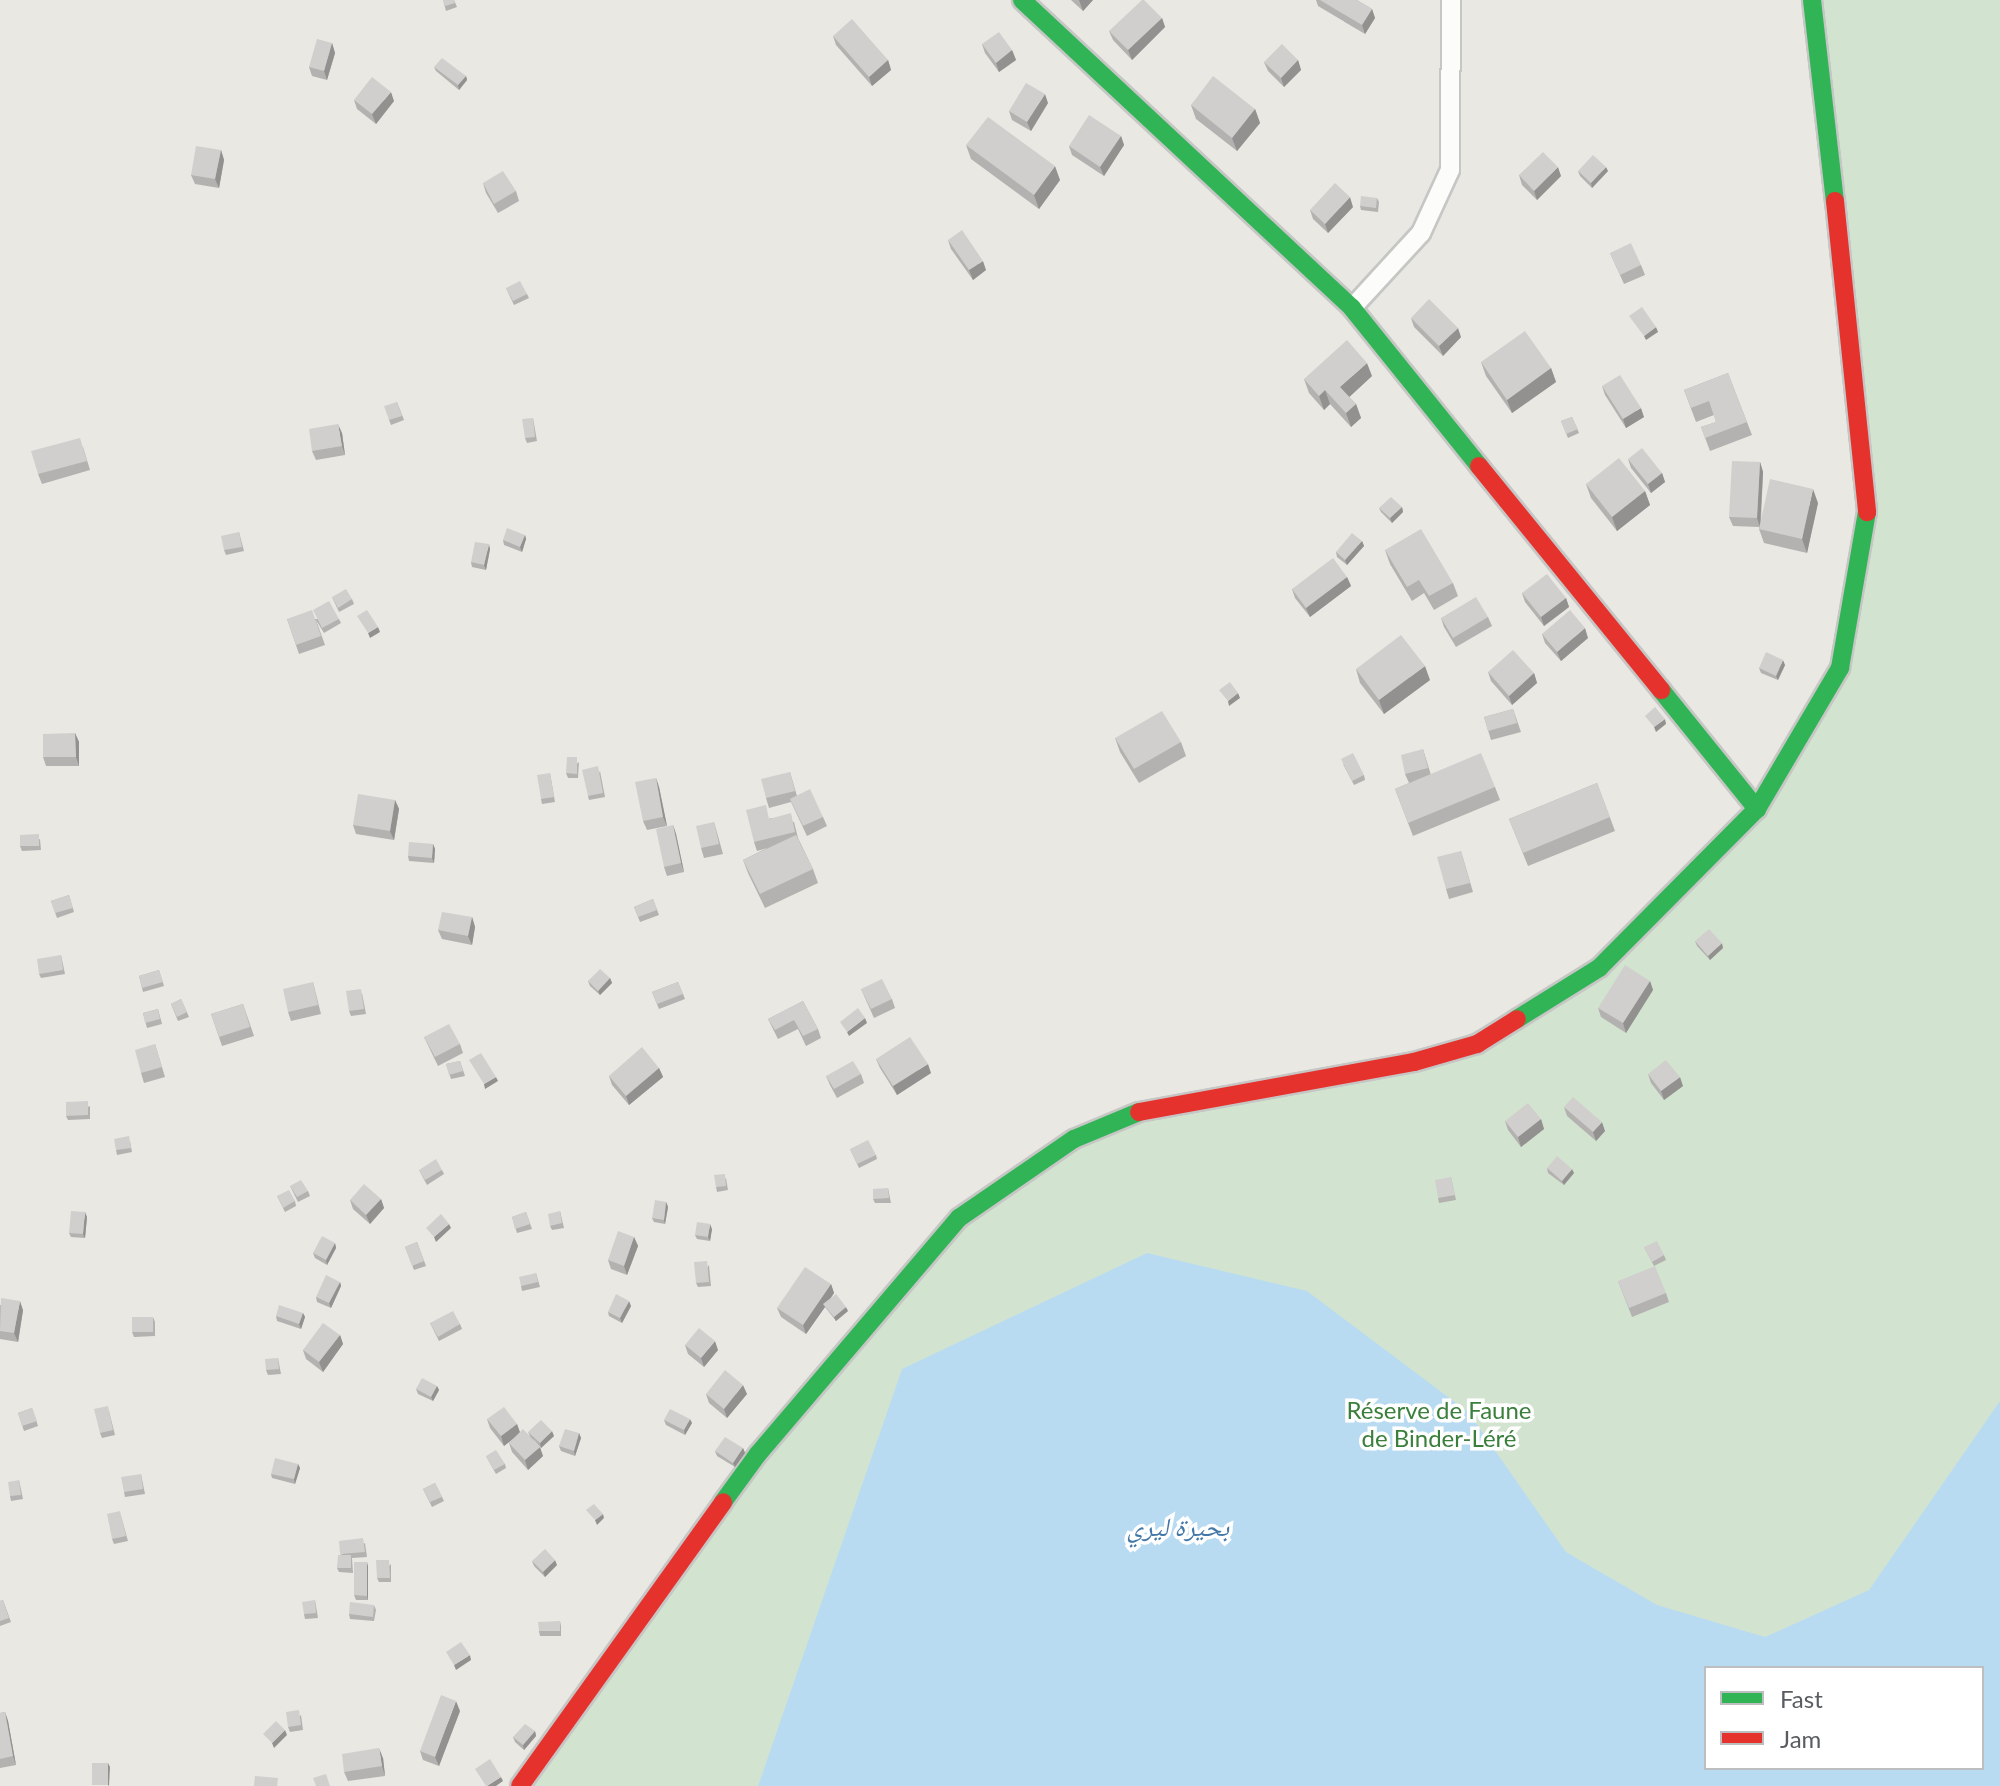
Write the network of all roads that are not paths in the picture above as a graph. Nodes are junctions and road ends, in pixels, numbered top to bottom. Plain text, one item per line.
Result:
1 (1022, 0) edge
2 (1451, 0) edge
3 (1812, 0) edge
4 (1352, 308) junction
5 (1757, 809) junction
6 (520, 1786) edge

1 - 4 main road
2 - 4 street
3 - 5 main road
4 - 5 main road
5 - 6 main road

